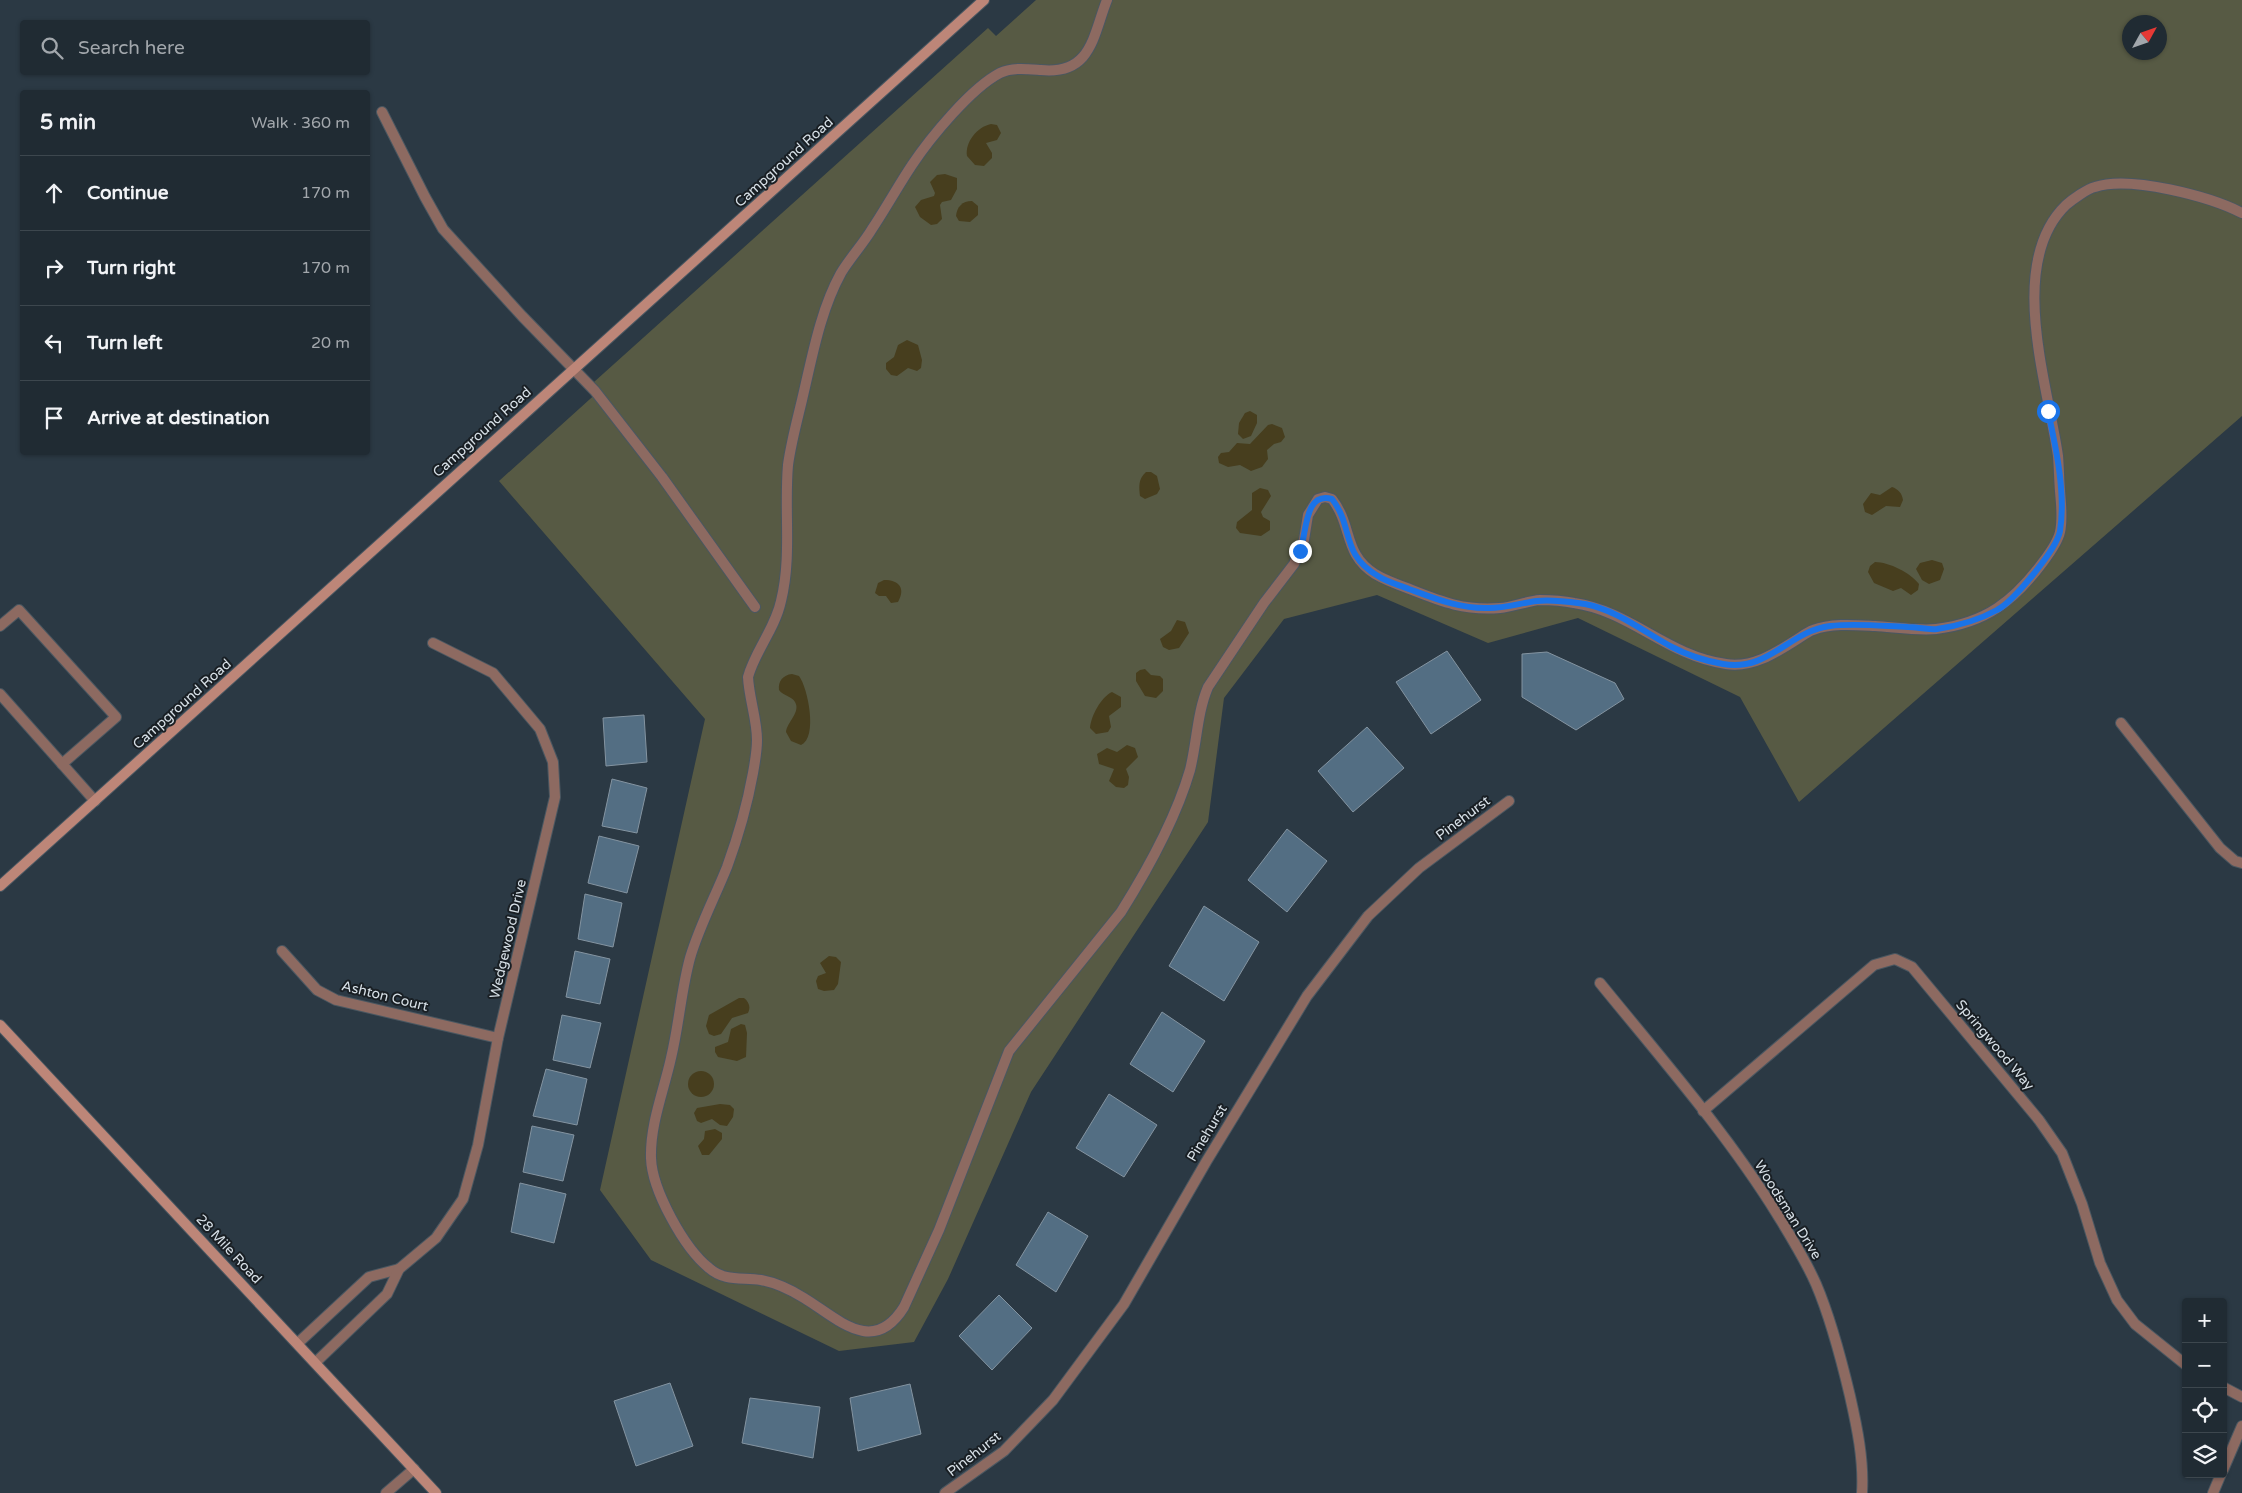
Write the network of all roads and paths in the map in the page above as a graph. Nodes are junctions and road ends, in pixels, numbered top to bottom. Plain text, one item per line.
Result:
1 (984, 0) edge
2 (1106, 0) edge
3 (382, 112) dead end
4 (2242, 214) edge
5 (573, 369) junction
6 (755, 607) dead end
7 (0, 626) edge
8 (433, 643) dead end
9 (0, 694) edge
10 (2121, 723) dead end
11 (62, 764) junction
12 (94, 801) junction
13 (1508, 801) dead end
14 (2242, 863) edge
15 (0, 886) edge
16 (282, 951) dead end
17 (1600, 983) dead end
18 (0, 1026) edge
19 (498, 1038) junction
20 (1703, 1111) junction
21 (399, 1269) junction
22 (298, 1343) junction
23 (316, 1362) junction
24 (2182, 1362) edge
25 (2225, 1388) edge
26 (2242, 1397) edge
27 (2242, 1426) edge
28 (2227, 1461) edge
29 (414, 1469) junction
30 (2219, 1478) edge
31 (386, 1493) edge
32 (436, 1493) edge
33 (946, 1493) edge
34 (1862, 1493) edge
35 (2213, 1493) edge

1 - 5 street, Campground Road
2 - 4 street
3 - 5 street
5 - 6 street
5 - 12 street, Campground Road
7 - 11 street
8 - 19 street, Wedgewood Drive
9 - 11 street
10 - 14 street
11 - 12 street
12 - 15 street, Campground Road
13 - 33 street, Pinehurst
16 - 19 street, Ashton Court
17 - 20 street, Woodsman Drive
18 - 22 street, 28 Mile Road
19 - 21 street, Wedgewood Drive
20 - 24 street, Springwood Way
20 - 34 street, Woodsman Drive
21 - 22 street, Wedgewood Drive
21 - 23 street, Wedgewood Drive
22 - 23 street, 28 Mile Road
23 - 29 street, 28 Mile Road
25 - 26 street
27 - 28 street
29 - 31 street
29 - 32 street, 28 Mile Road
30 - 35 street

